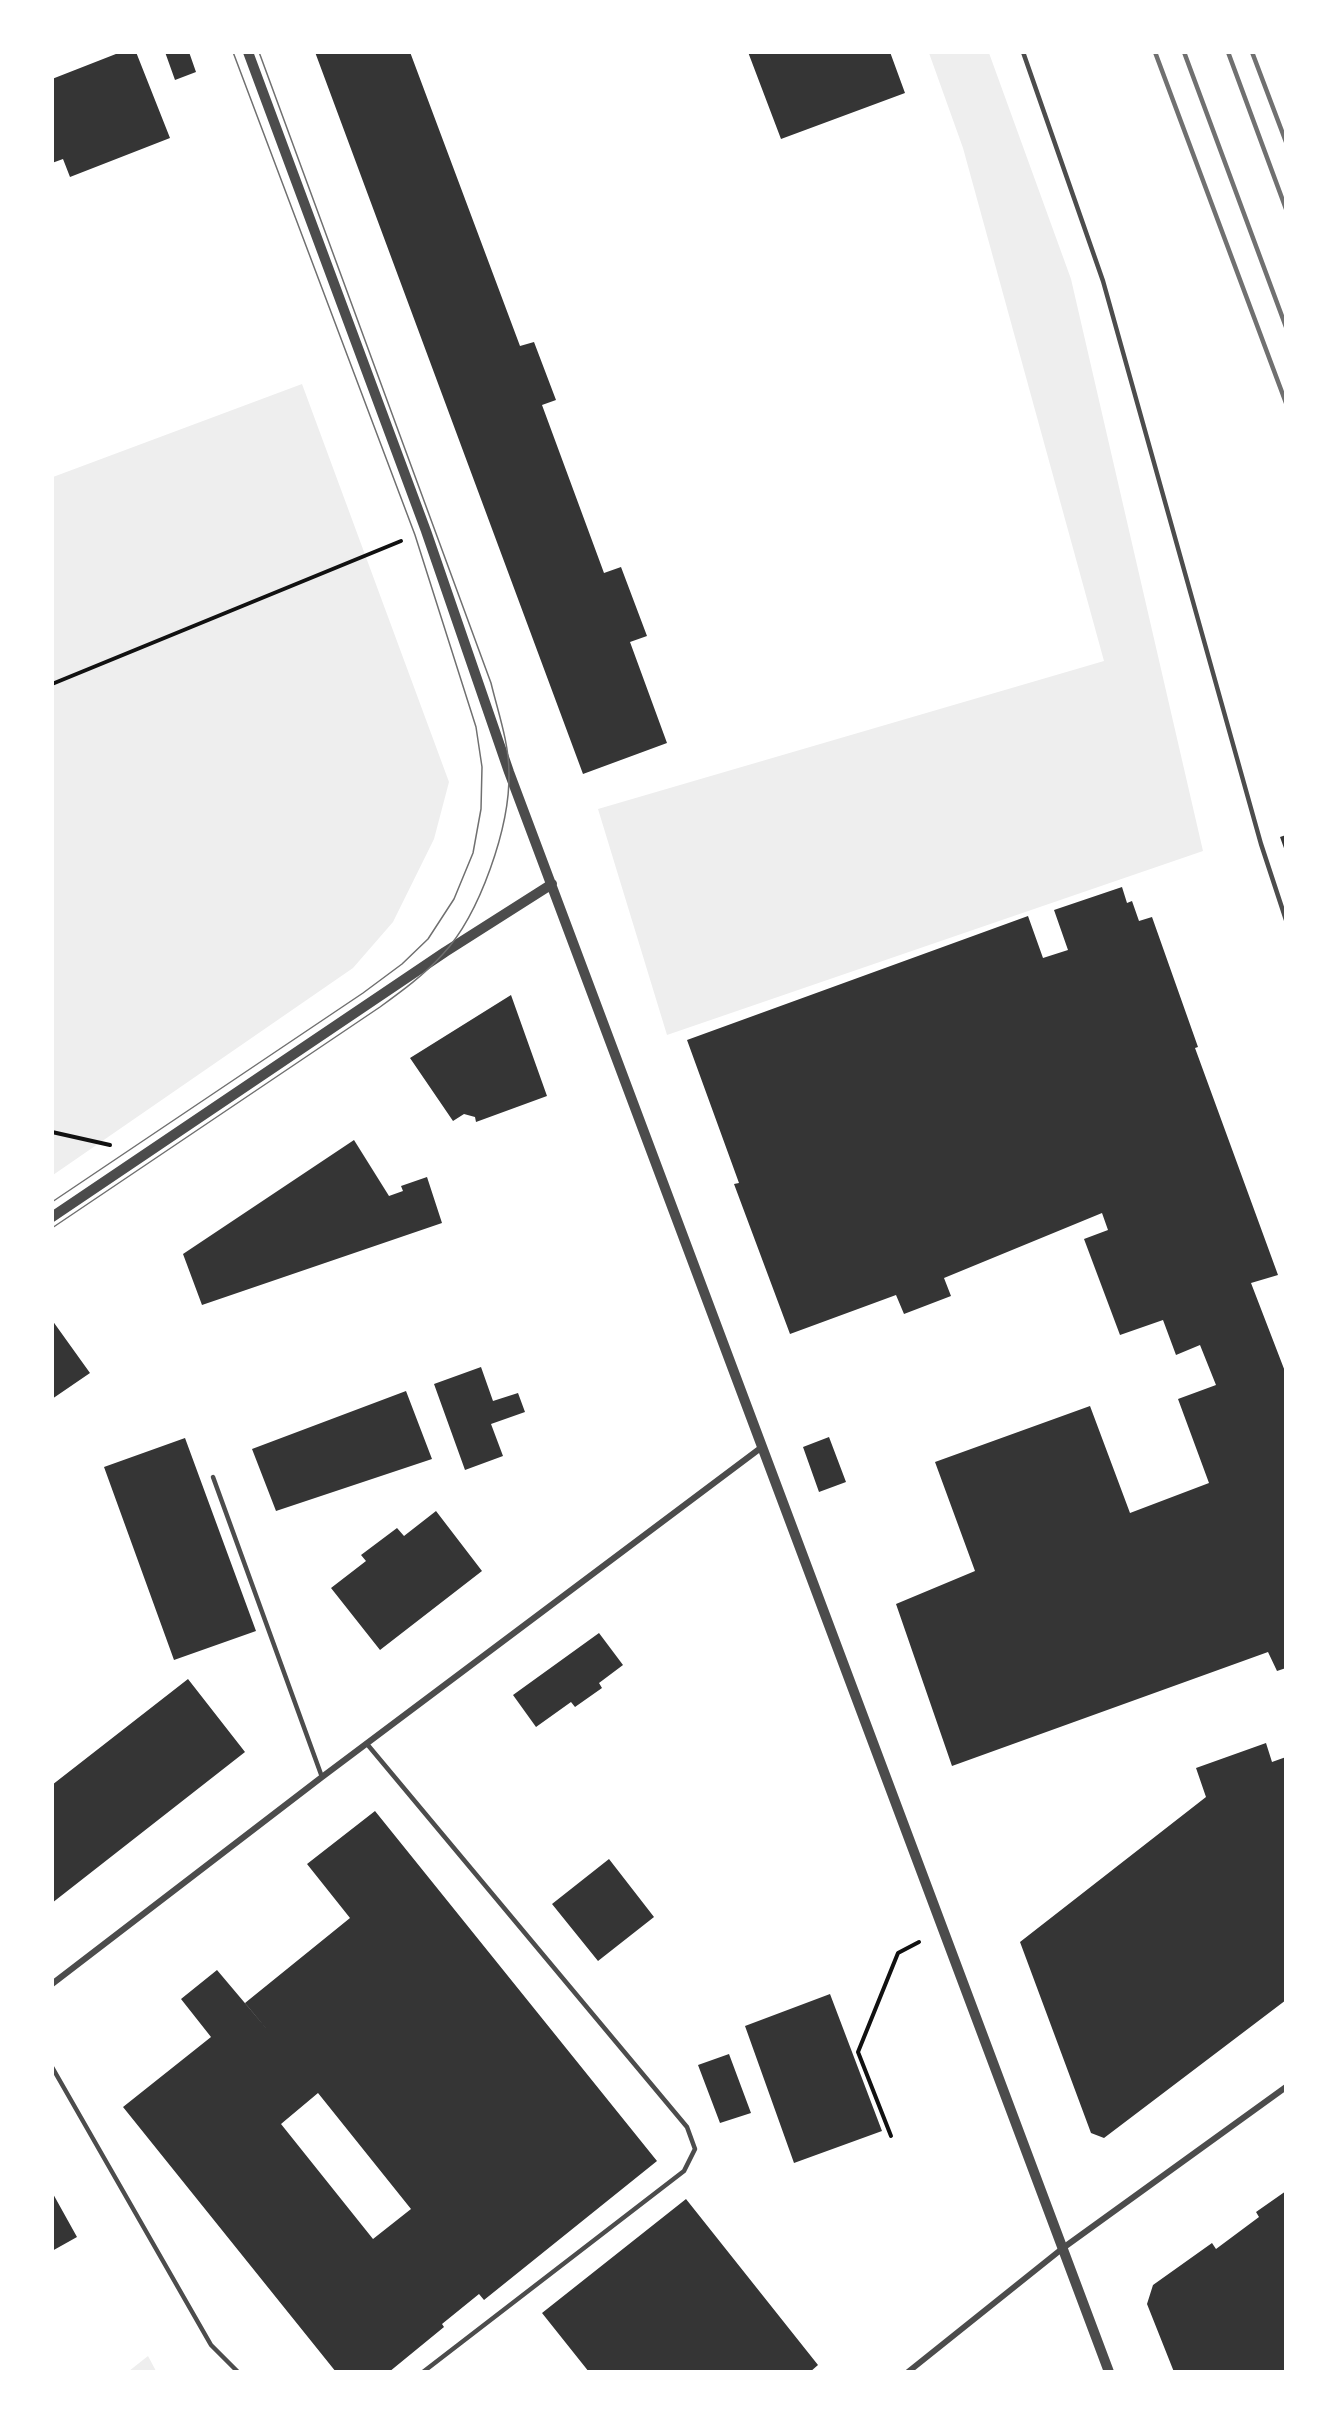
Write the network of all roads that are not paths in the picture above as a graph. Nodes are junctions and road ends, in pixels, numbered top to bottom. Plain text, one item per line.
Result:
1 (248, 52) edge
2 (1023, 52) edge
3 (552, 884) junction
4 (1286, 920) edge
5 (52, 1217) edge
6 (762, 1447) junction
7 (213, 1477) dead end
8 (368, 1744) junction
9 (322, 1778) junction
10 (52, 1984) edge
11 (52, 2067) edge
12 (1286, 2087) edge
13 (1063, 2248) junction
14 (238, 2372) edge
15 (423, 2372) edge
16 (908, 2372) edge
17 (1109, 2372) edge

1 - 3 street
2 - 4 lane
3 - 5 street
3 - 6 street
6 - 8 street
6 - 13 street
7 - 9 lane
8 - 9 street
8 - 15 lane
9 - 10 street
11 - 14 lane
12 - 13 street
13 - 16 street
13 - 17 street

